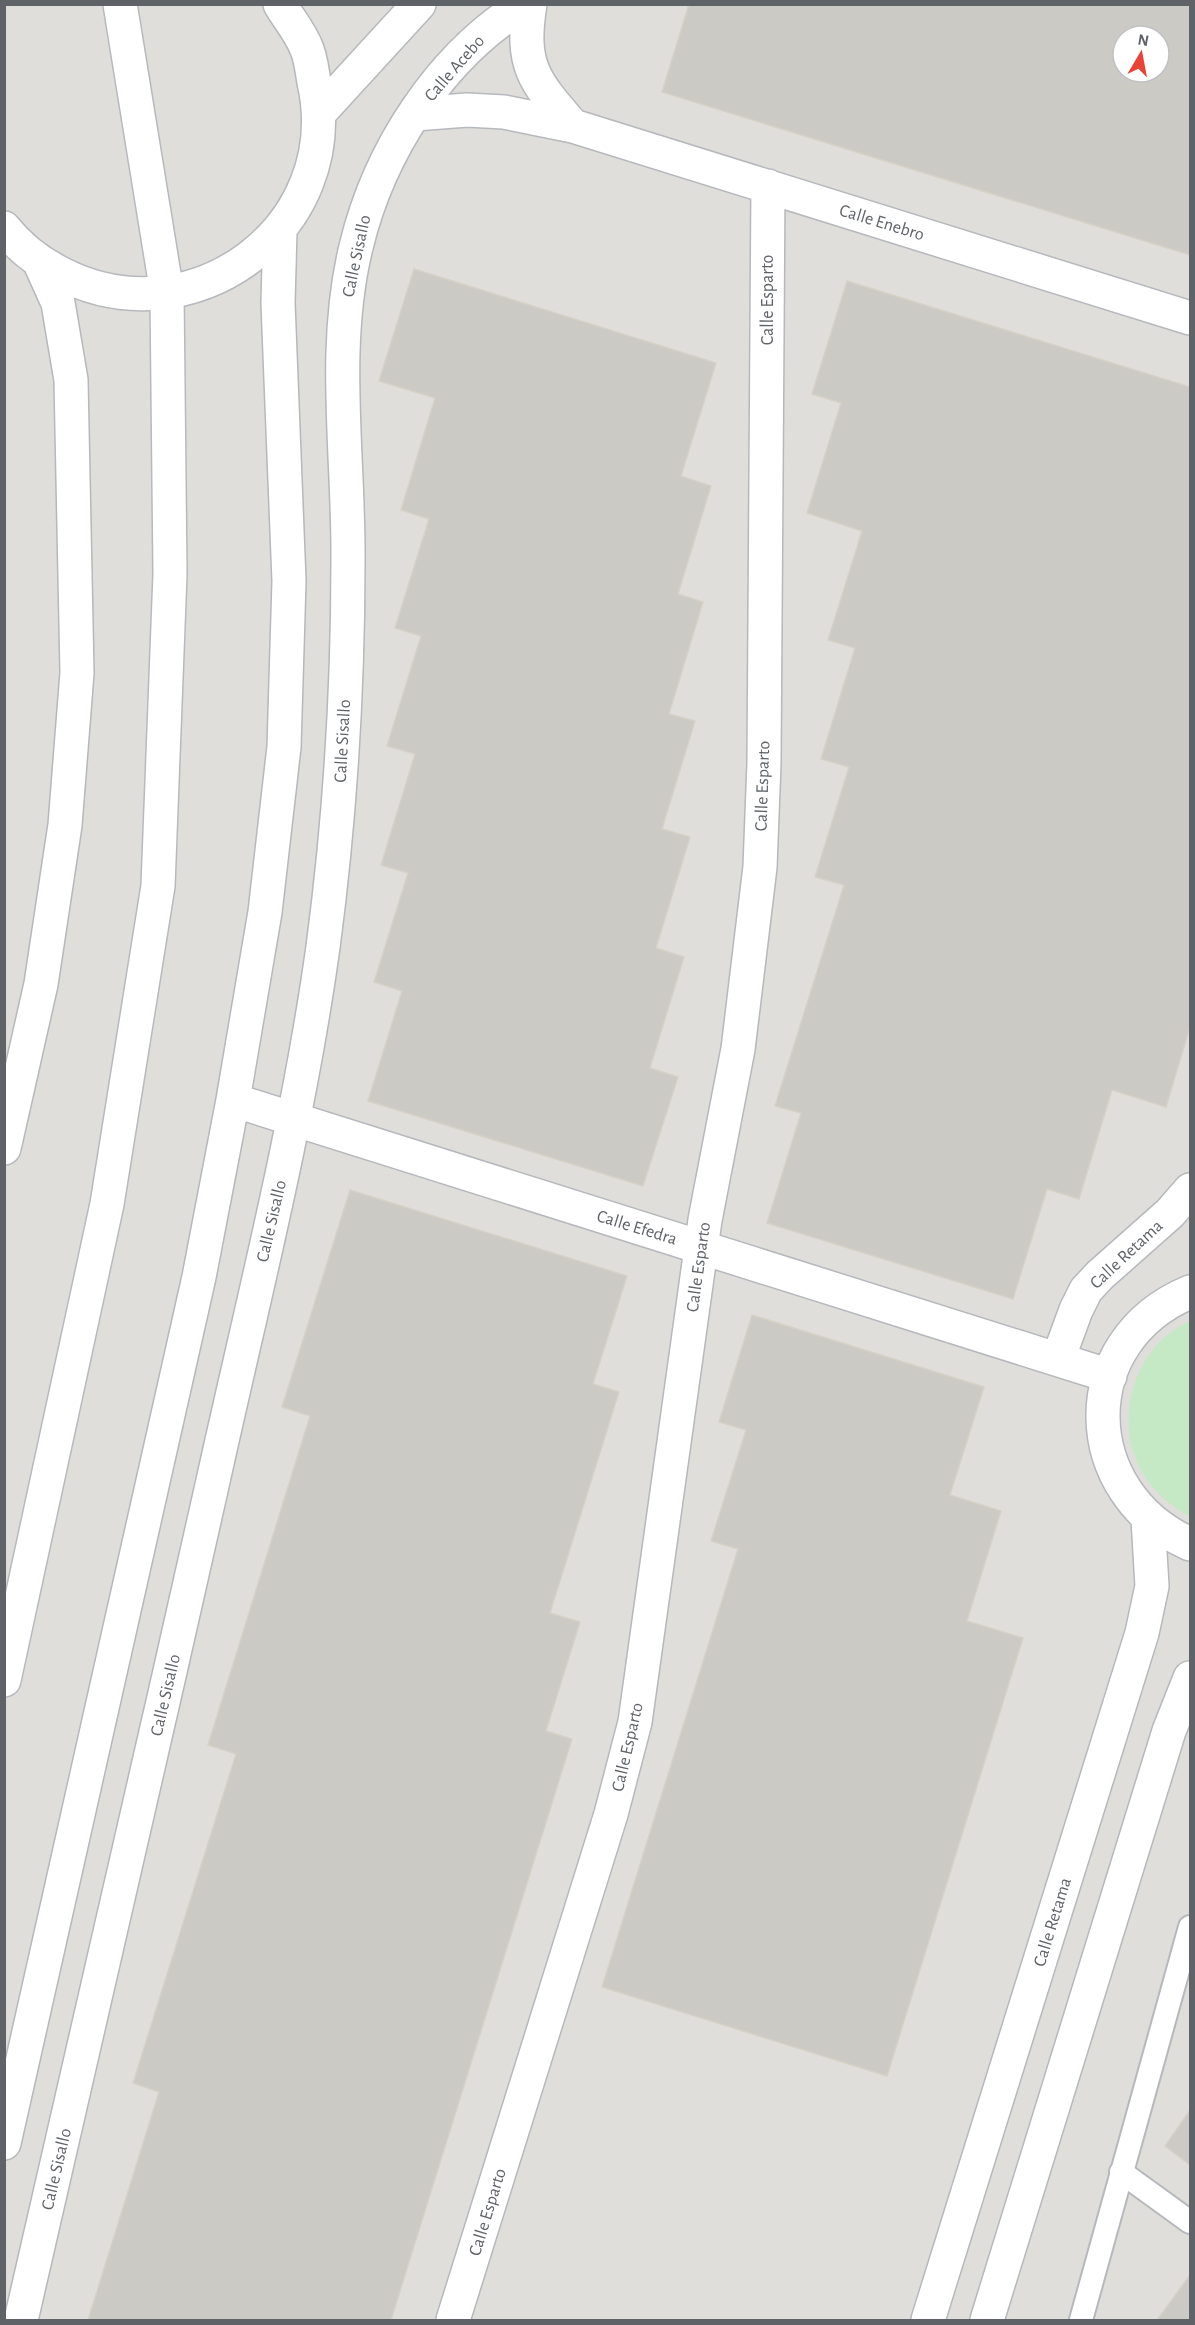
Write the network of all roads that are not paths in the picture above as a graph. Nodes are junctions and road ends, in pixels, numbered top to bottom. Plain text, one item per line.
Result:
1 (120, 4) edge
2 (280, 4) edge
3 (419, 4) edge
4 (527, 4) edge
5 (321, 111) junction
6 (415, 114) junction
7 (573, 126) junction
8 (768, 186) junction
9 (280, 230) junction
10 (8, 239) edge
11 (40, 263) junction
12 (167, 293) junction
13 (1191, 318) edge
14 (233, 1100) junction
15 (294, 1119) junction
16 (4, 1148) edge
17 (1191, 1190) edge
18 (701, 1247) junction
19 (1190, 1292) edge
20 (1058, 1359) junction
21 (1110, 1376) junction
22 (1148, 1519) junction
23 (1191, 1544) edge
24 (1191, 1678) edge
25 (4, 1680) edge
26 (1191, 1927) edge
27 (4, 2143) edge
28 (1122, 2172) junction
29 (1191, 2222) edge
30 (21, 2320) edge
31 (453, 2320) edge
32 (928, 2320) edge
33 (987, 2320) edge
34 (1081, 2320) edge

1 - 12 street
2 - 5 street
3 - 5 street
4 - 6 street, Calle Acebo
4 - 7 street
5 - 9 street
6 - 7 street, Calle Enebro
6 - 15 street, Calle Sisallo
7 - 8 street, Calle Enebro
8 - 13 street, Calle Enebro
8 - 18 street, Calle Esparto
9 - 12 street
9 - 14 street
10 - 11 street
11 - 12 street
11 - 16 street
12 - 25 street
14 - 15 street, Calle Efedra
14 - 27 street
15 - 18 street, Calle Efedra
15 - 30 street, Calle Sisallo
17 - 20 street, Calle Retama
18 - 20 street, Calle Efedra
18 - 31 street, Calle Esparto
19 - 21 street
20 - 21 street, Calle Efedra
21 - 22 street
22 - 23 street
22 - 32 street, Calle Retama
24 - 33 street
26 - 28 lane
28 - 29 lane
28 - 34 lane

